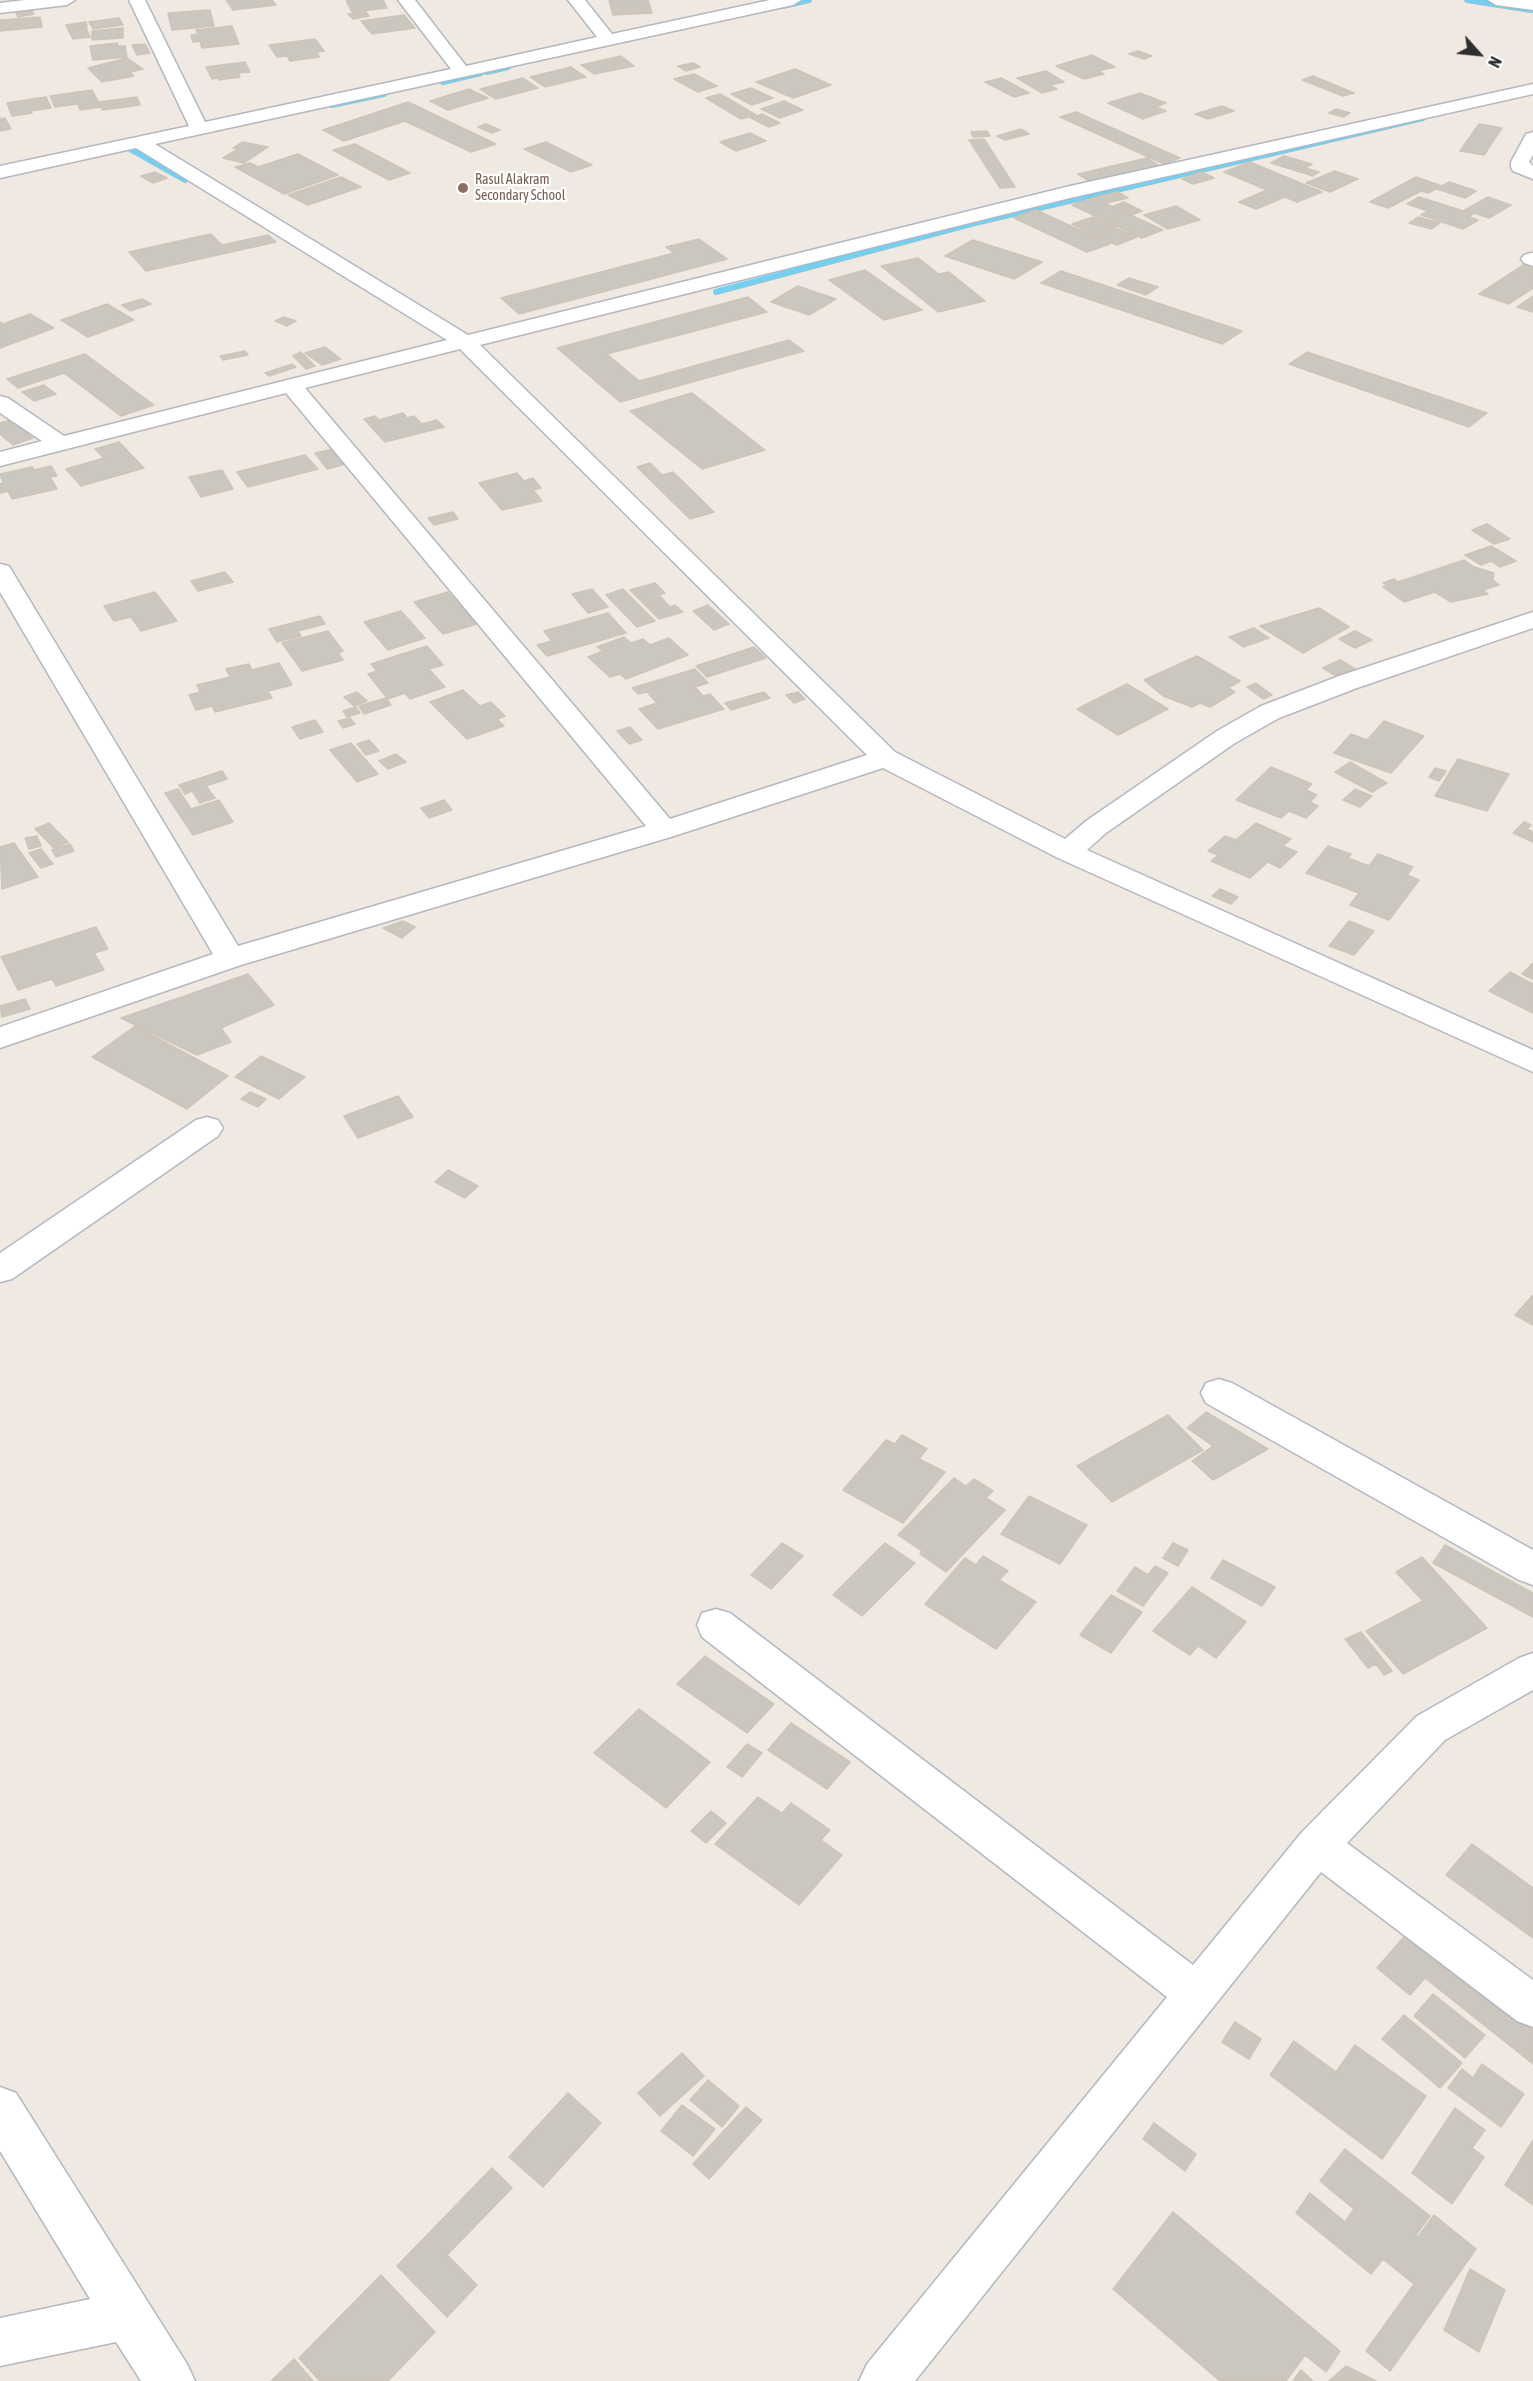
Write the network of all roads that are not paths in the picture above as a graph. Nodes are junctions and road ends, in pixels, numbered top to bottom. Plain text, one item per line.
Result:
1 (67, 0) edge
2 (137, 0) edge
3 (406, 0) edge
4 (576, 0) edge
5 (794, 0) edge
6 (1497, 0) edge
7 (1533, 5) edge
8 (0, 8) edge
9 (608, 40) junction
10 (463, 73) junction
11 (1533, 89) edge
12 (199, 128) junction
13 (1533, 138) edge
14 (139, 142) junction
15 (0, 171) edge
16 (1533, 173) edge
17 (465, 342) junction
18 (291, 385) junction
19 (0, 403) edge
20 (61, 444) junction
21 (0, 459) edge
22 (0, 571) edge
23 (1533, 620) edge
24 (885, 758) junction
25 (664, 830) junction
26 (1068, 852) junction
27 (230, 958) junction
28 (0, 1038) edge
29 (1533, 1062) edge
30 (207, 1128) dead end
31 (0, 1270) edge
32 (1219, 1393) dead end
33 (1533, 1569) edge
34 (716, 1625) dead end
35 (1533, 1670) edge
36 (1317, 1845) junction
37 (1197, 1994) junction
38 (1533, 2007) edge
39 (0, 2109) edge
40 (127, 2315) junction
41 (0, 2342) edge
42 (170, 2381) edge
43 (884, 2381) edge

1 - 8 street
2 - 12 street
3 - 10 street
4 - 9 street
5 - 9 street
6 - 7 street
9 - 10 street
10 - 12 street
11 - 17 street
12 - 14 street
13 - 16 street
14 - 15 street
14 - 17 street
17 - 18 street
17 - 24 street
18 - 20 street
18 - 25 street
19 - 20 street
20 - 21 street
22 - 27 street
23 - 26 street
24 - 25 street
24 - 26 street
25 - 27 street
26 - 29 street
27 - 28 street
30 - 31 street
32 - 33 street
34 - 37 street
35 - 36 street
36 - 37 street
36 - 38 street
37 - 43 street
39 - 40 street
40 - 41 street
40 - 42 street

